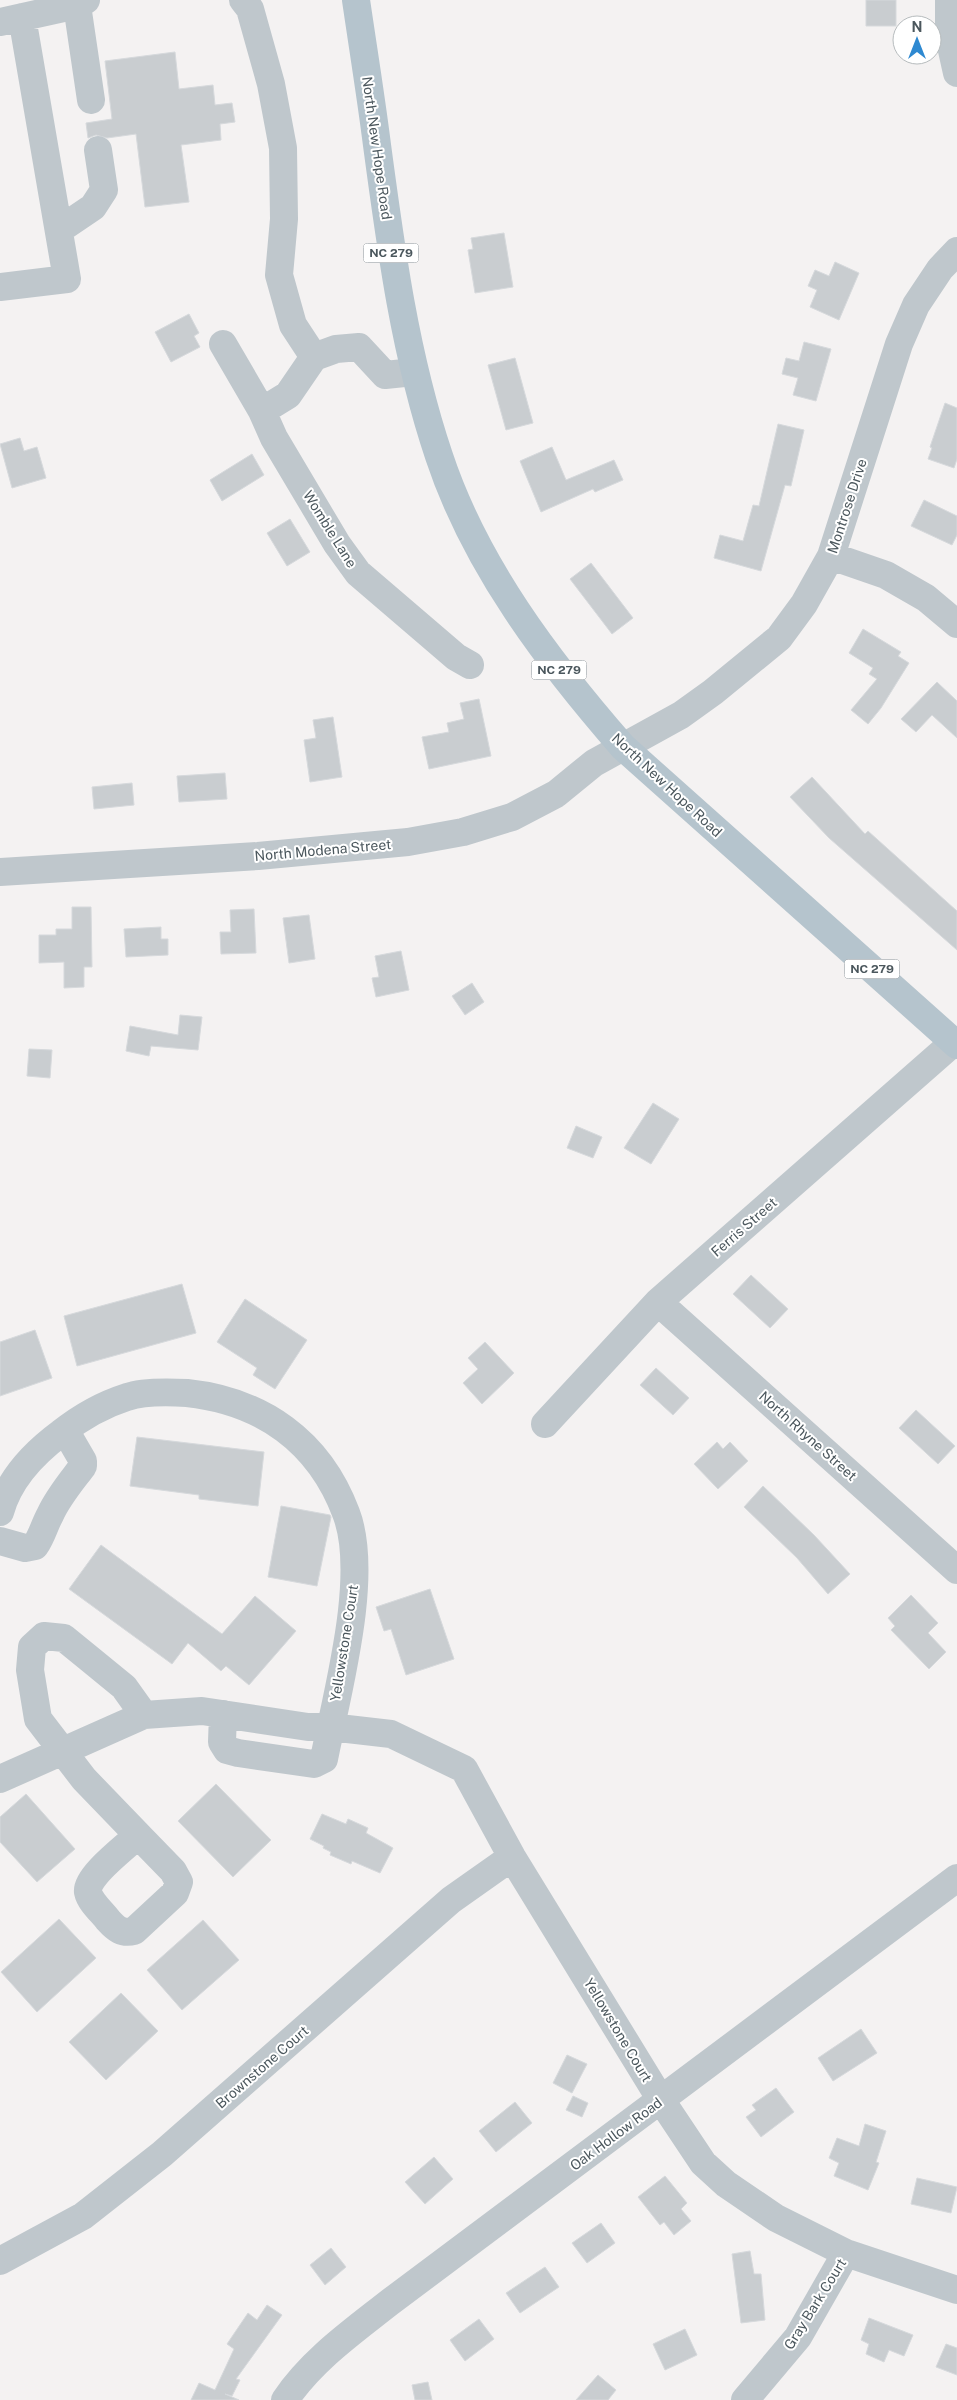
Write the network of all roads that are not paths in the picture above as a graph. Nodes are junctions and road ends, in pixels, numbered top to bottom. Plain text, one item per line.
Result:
1 (243, 0) edge
2 (356, 0) edge
3 (948, 0) edge
4 (81, 2) edge
5 (11, 20) edge
6 (957, 73) edge
7 (90, 100) dead end
8 (98, 150) dead end
9 (58, 230) junction
10 (957, 251) edge
11 (0, 287) edge
12 (223, 344) dead end
13 (314, 357) junction
14 (414, 372) junction
15 (262, 411) junction
16 (831, 556) junction
17 (957, 624) edge
18 (470, 665) dead end
19 (622, 747) junction
20 (0, 872) edge
21 (955, 1043) edge
22 (658, 1302) junction
23 (545, 1424) dead end
24 (65, 1430) junction
25 (0, 1512) edge
26 (0, 1541) edge
27 (957, 1570) edge
28 (223, 1714) junction
29 (144, 1715) junction
30 (330, 1727) junction
31 (62, 1751) junction
32 (0, 1779) edge
33 (138, 1835) dead end
34 (512, 1857) junction
35 (957, 1878) edge
36 (661, 2100) junction
37 (846, 2253) junction
38 (0, 2261) edge
39 (957, 2290) edge
40 (285, 2400) edge
41 (745, 2400) edge

1 - 13 street
2 - 14 main road, North New Hope Road / NC 279
3 - 6 street
4 - 5 street
4 - 7 street
5 - 9 street
8 - 9 street
9 - 11 street
10 - 16 street, Montrose Drive
12 - 15 street, Womble Lane
13 - 14 street
13 - 15 street
14 - 19 main road, North New Hope Road / NC 279
15 - 18 street, Womble Lane
16 - 17 street
16 - 19 street, Montrose Drive
19 - 20 street, North Modena Street
19 - 21 main road, North New Hope Road / NC 279
21 - 22 street, Ferris Street
22 - 23 street, Ferris Street
22 - 27 street, North Rhyne Street
24 - 25 street, Yellowstone Court
24 - 26 street
24 - 30 street, Yellowstone Court
28 - 29 street, Yellowstone Court
28 - 30 street, Yellowstone Court
28 - 30 street, Yellowstone Court
29 - 31 street, Yellowstone Court
29 - 31 street
30 - 34 street, Yellowstone Court
31 - 32 street, Yellowstone Court
31 - 33 street
34 - 36 street, Yellowstone Court
34 - 38 street, Brownstone Court
35 - 36 street, Oak Hollow Road
36 - 37 street, Yellowstone Court
36 - 40 street, Oak Hollow Road
37 - 39 street, Yellowstone Court
37 - 41 street, Gray Bark Court

